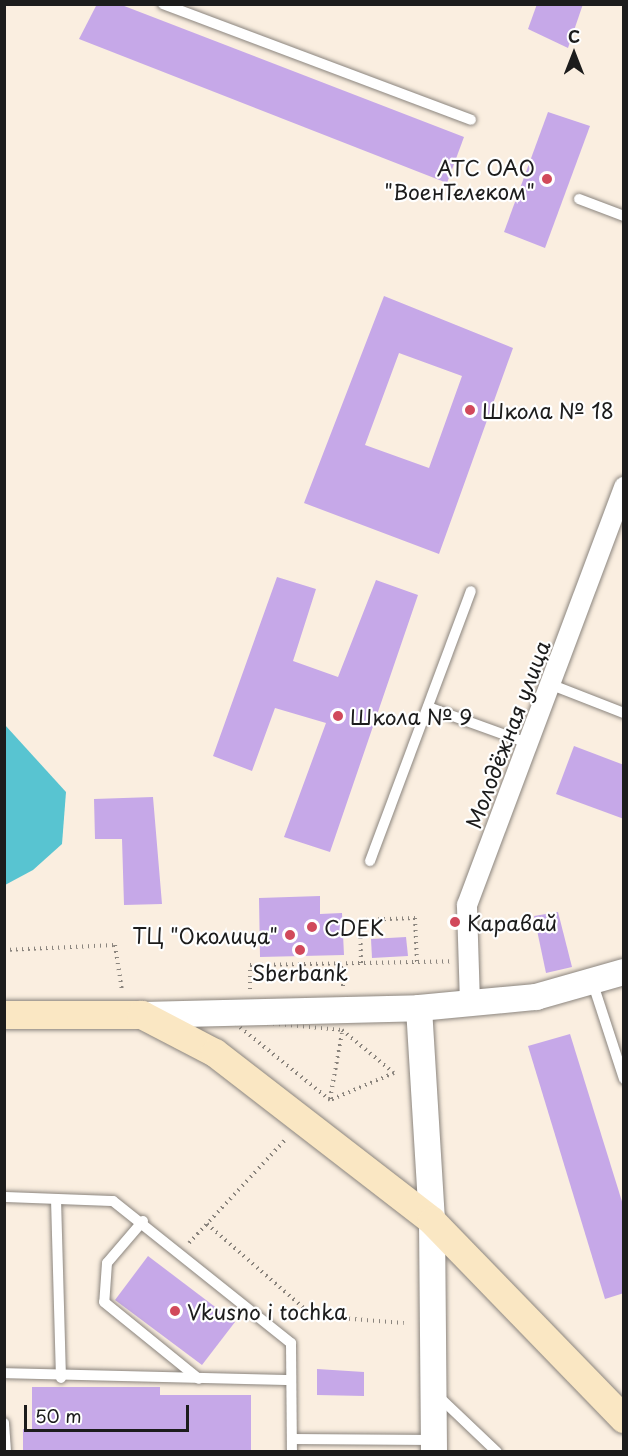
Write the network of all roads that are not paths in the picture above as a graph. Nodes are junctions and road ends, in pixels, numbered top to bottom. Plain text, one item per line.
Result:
1 (163, 4) edge
2 (471, 120) dead end
3 (579, 199) dead end
4 (624, 216) edge
5 (624, 487) edge
6 (471, 591) dead end
7 (552, 686) junction
8 (428, 707) junction
9 (624, 713) edge
10 (530, 744) junction
11 (370, 861) dead end
12 (624, 972) edge
13 (592, 981) junction
14 (470, 1003) junction
15 (138, 1004) junction
16 (419, 1008) junction
17 (4, 1015) edge
18 (624, 1079) edge
19 (4, 1197) edge
20 (56, 1199) junction
21 (143, 1221) junction
22 (432, 1221) junction
23 (4, 1373) edge
24 (61, 1378) junction
25 (199, 1379) junction
26 (291, 1380) junction
27 (434, 1391) junction
28 (624, 1419) edge
29 (4, 1423) edge
30 (292, 1439) junction
31 (434, 1446) edge
32 (6, 1452) edge
33 (292, 1452) edge
34 (497, 1452) edge

1 - 2 lane
3 - 4 lane
5 - 7 street, Молодёжная улица
6 - 8 lane
7 - 9 lane
7 - 10 street, Молодёжная улица
8 - 10 lane
8 - 11 lane
10 - 14 street, Молодёжная улица
12 - 13 street
13 - 14 street
13 - 18 lane
14 - 16 street
15 - 16 street
15 - 17 main road
15 - 22 main road
16 - 22 street
19 - 20 lane
20 - 21 lane
20 - 24 lane
21 - 25 lane
21 - 26 lane
22 - 27 street
22 - 28 main road
23 - 24 lane
24 - 25 lane
25 - 26 lane
26 - 30 lane
27 - 31 street
27 - 34 lane
29 - 32 lane
30 - 31 lane
30 - 33 lane

